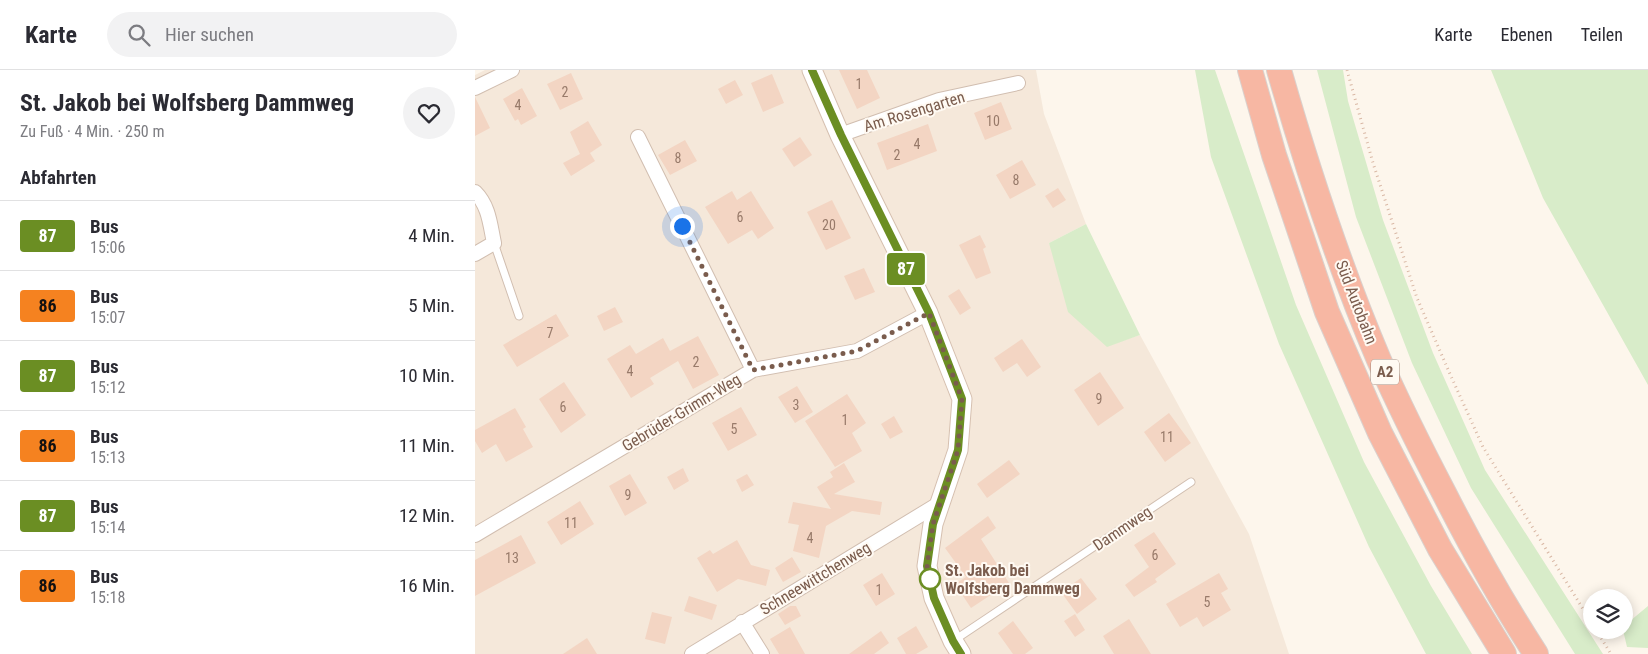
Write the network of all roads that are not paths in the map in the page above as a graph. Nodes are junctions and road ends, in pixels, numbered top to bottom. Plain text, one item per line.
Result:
1 (512, 70) edge
2 (812, 70) edge
3 (1250, 70) edge
4 (1279, 70) edge
5 (1018, 83) dead end
6 (475, 88) edge
7 (841, 135) junction
8 (638, 137) dead end
9 (475, 192) edge
10 (494, 243) junction
11 (475, 254) edge
12 (929, 313) junction
13 (519, 316) dead end
14 (753, 370) junction
15 (1191, 482) dead end
16 (940, 503) junction
17 (475, 535) edge
18 (742, 622) junction
19 (957, 648) edge
20 (692, 654) edge
21 (762, 654) edge
22 (1504, 654) edge
23 (1536, 654) edge

1 - 6 street
2 - 7 main road
3 - 22 highway, Süd Autobahn / A2
4 - 23 highway, Süd Autobahn / A2
5 - 7 street, Am Rosengarten
7 - 12 main road
8 - 14 street
9 - 10 street
10 - 11 street
10 - 13 lane
12 - 14 street, Gebrüder-Grimm-Weg
12 - 16 main road
14 - 17 street, Gebrüder-Grimm-Weg
15 - 19 lane, Dammweg
16 - 18 street, Schneewittchenweg
16 - 19 main road
18 - 20 street, Schneewittchenweg
18 - 21 street

